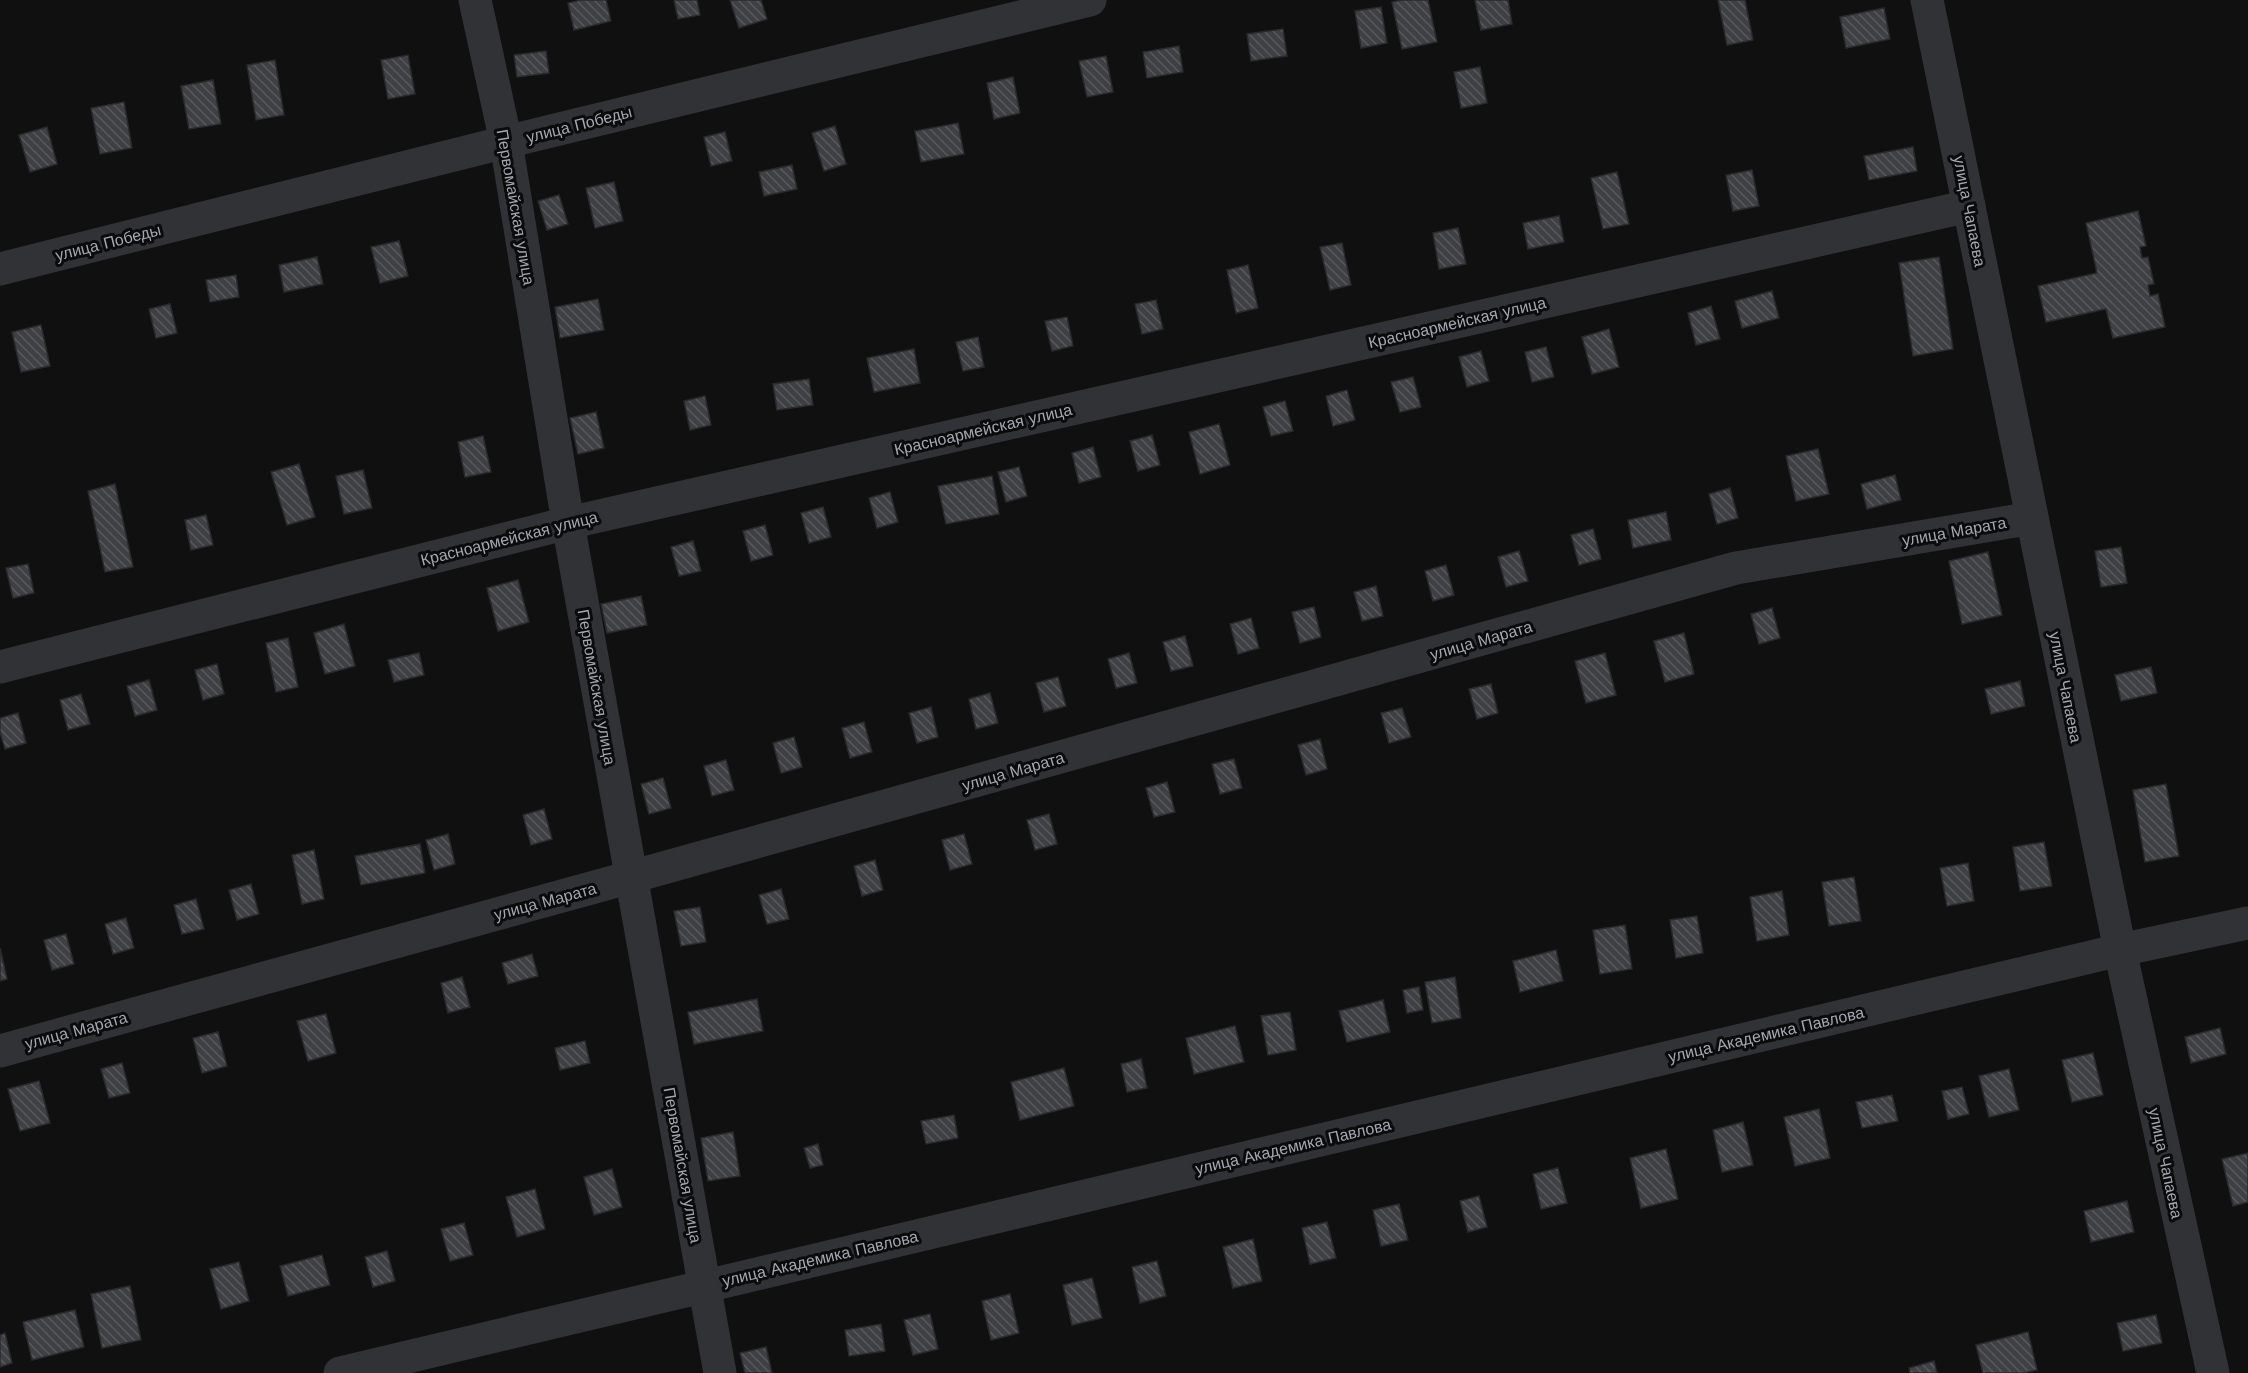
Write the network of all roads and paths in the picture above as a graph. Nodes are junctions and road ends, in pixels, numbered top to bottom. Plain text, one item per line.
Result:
1 (475, 0) edge
2 (1090, 0) edge
3 (1927, 0) edge
4 (506, 142) junction
5 (1969, 206) junction
6 (0, 269) edge
7 (2032, 518) junction
8 (568, 523) junction
9 (0, 667) edge
10 (631, 877) junction
11 (2248, 923) edge
12 (2120, 950) junction
13 (0, 1051) edge
14 (704, 1285) junction
15 (339, 1373) edge
16 (720, 1373) edge
17 (2213, 1373) edge

1 - 4 street, Первомайская улица
2 - 4 street, улица Победы
3 - 5 street, улица Чапаева
4 - 6 street, улица Победы
4 - 8 street, Первомайская улица
5 - 7 street, улица Чапаева
5 - 8 street, Красноармейская улица
7 - 10 street, улица Марата
7 - 12 street, улица Чапаева
8 - 9 street, Красноармейская улица
8 - 10 street, Первомайская улица
10 - 13 street, улица Марата
10 - 14 street, Первомайская улица
11 - 12 street, улица Академика Павлова
12 - 14 street, улица Академика Павлова
12 - 17 street, улица Чапаева
14 - 15 street, улица Академика Павлова
14 - 16 street, Первомайская улица

